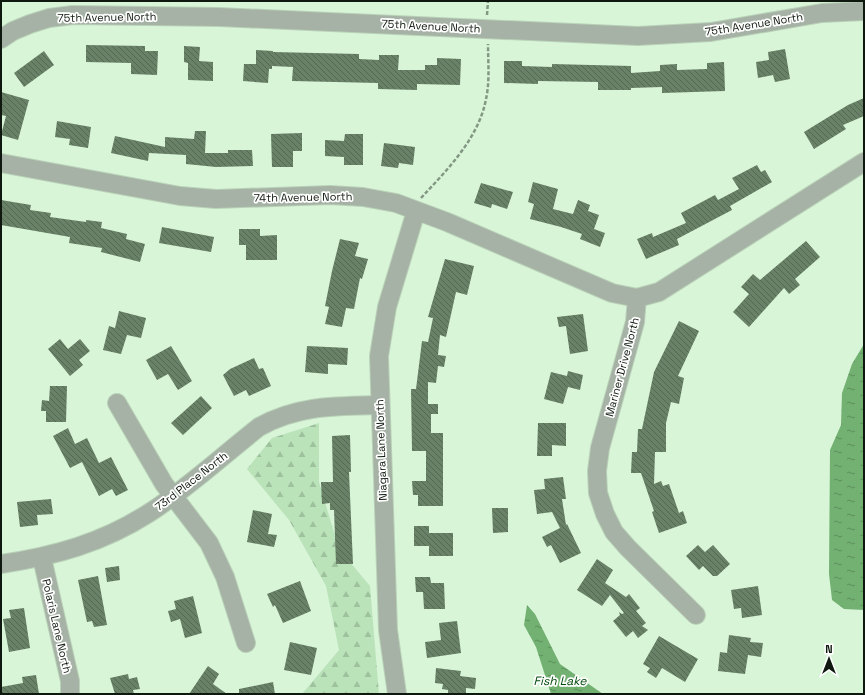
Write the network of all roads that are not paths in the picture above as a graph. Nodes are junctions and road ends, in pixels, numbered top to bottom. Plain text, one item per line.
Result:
1 (127, 8) edge
2 (864, 11) edge
3 (1, 39) edge
4 (864, 162) edge
5 (1, 163) edge
6 (416, 211) junction
7 (637, 298) junction
8 (117, 402) dead end
9 (380, 405) junction
10 (173, 496) junction
11 (42, 558) junction
12 (1, 564) edge
13 (696, 615) dead end
14 (246, 642) dead end
15 (70, 694) edge
16 (397, 694) edge

1 - 2 street, 75th Avenue North
1 - 3 street, 75th Avenue North
4 - 7 street
5 - 6 street, 74th Avenue North
6 - 7 street, 74th Avenue North
6 - 9 street, Niagara Lane North
7 - 13 street, Mariner Drive North
8 - 10 street
9 - 10 street, 73rd Place North
9 - 16 street, Niagara Lane North
10 - 11 street, 73rd Place North
10 - 14 street
11 - 12 street, 73rd Place North
11 - 15 street, Polaris Lane North

